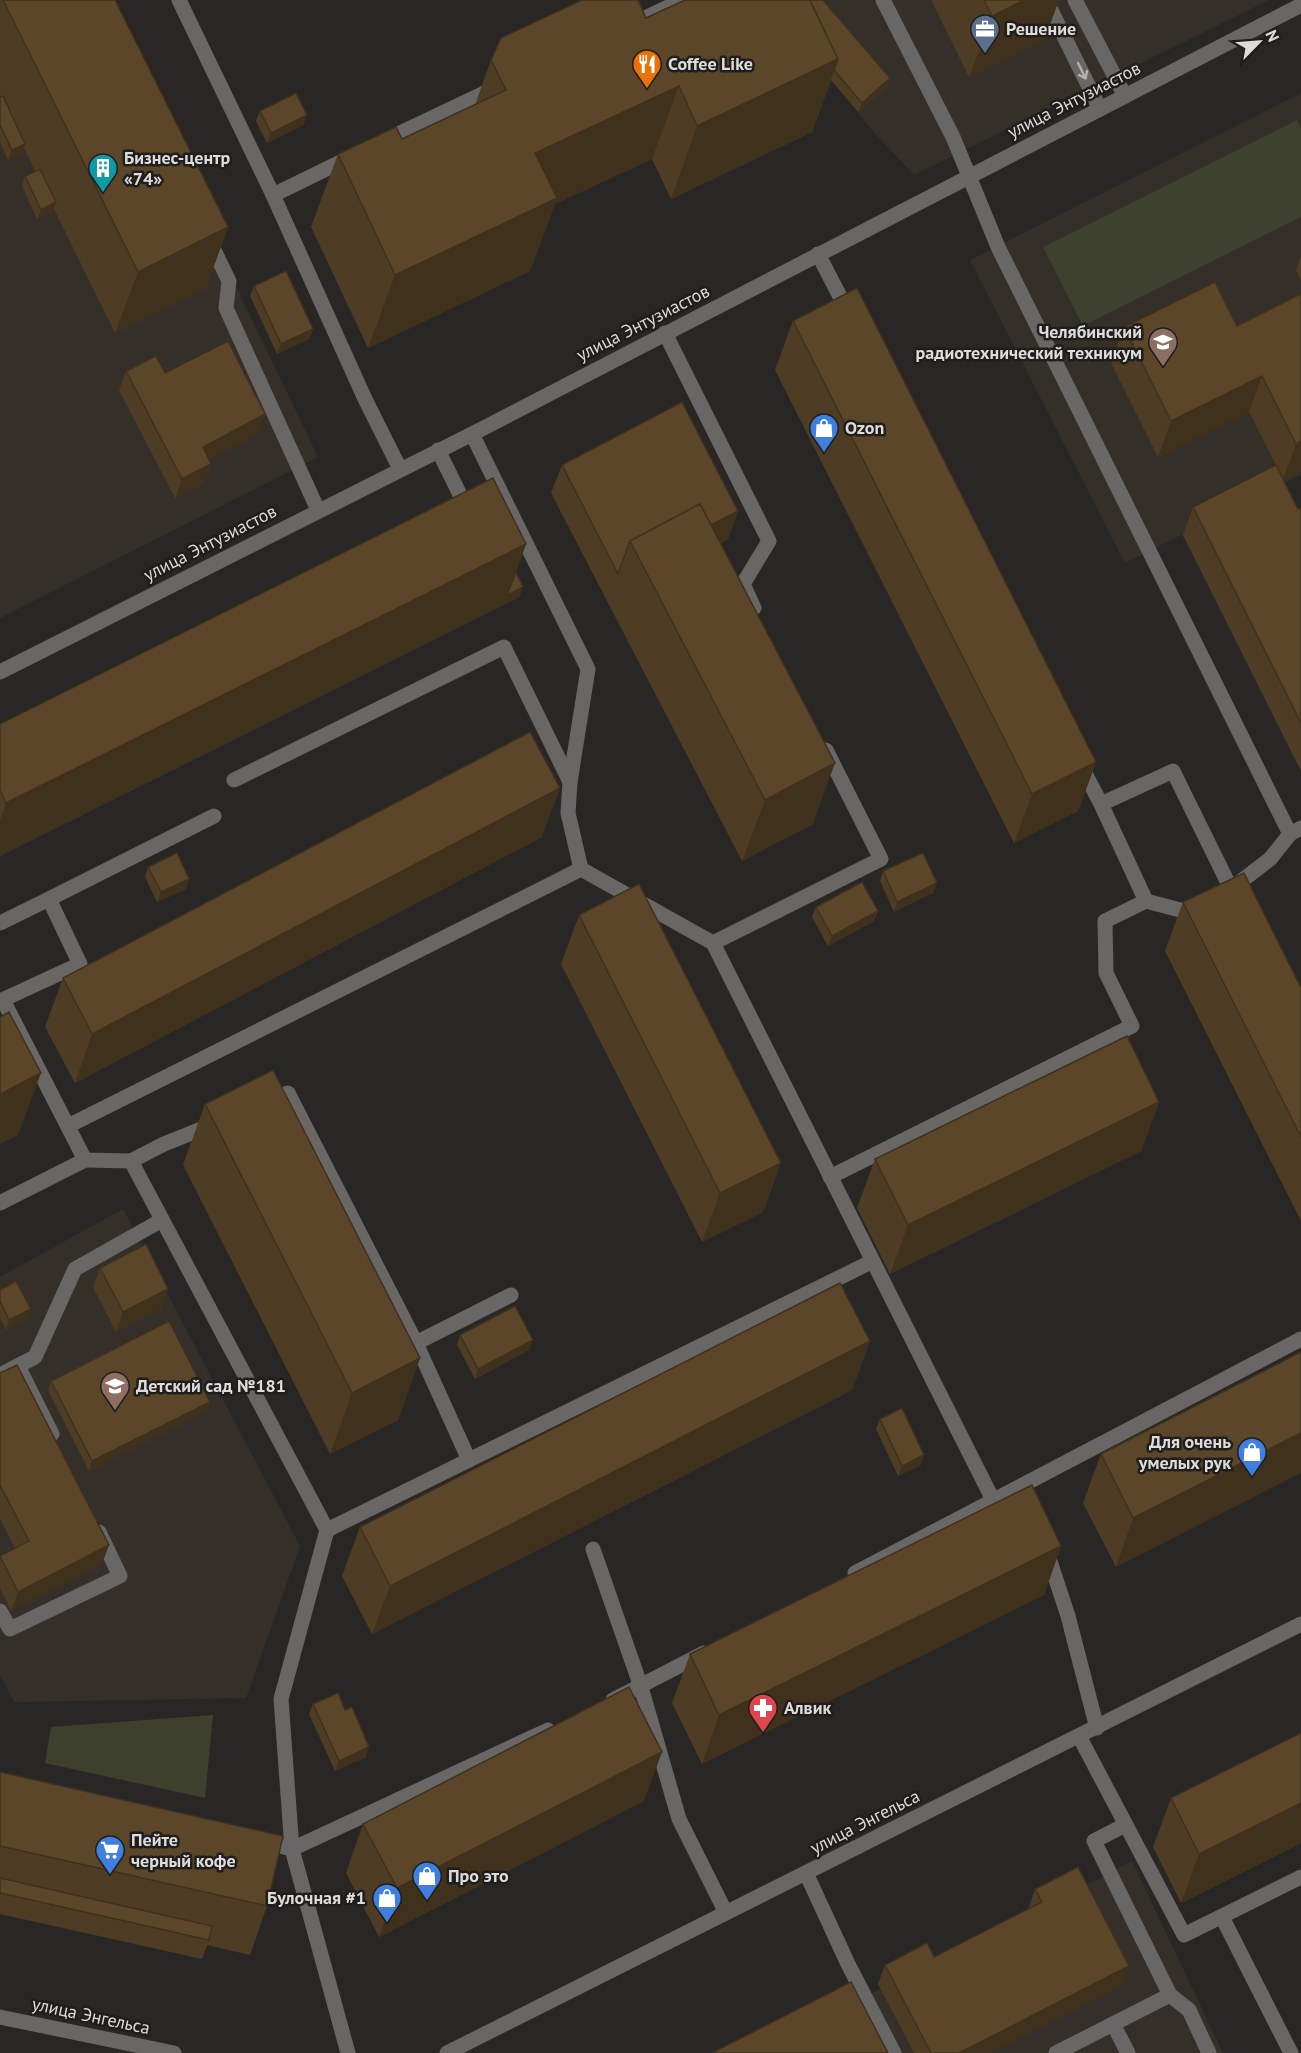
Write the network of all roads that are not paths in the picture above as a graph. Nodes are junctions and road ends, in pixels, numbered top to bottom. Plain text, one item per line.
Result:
1 (179, 0) edge
2 (683, 0) edge
3 (883, 0) edge
4 (1046, 0) edge
5 (1075, 0) edge
6 (1301, 5) edge
7 (611, 34) edge
8 (507, 82) edge
9 (1125, 96) junction
10 (1100, 110) junction
11 (969, 177) junction
12 (273, 195) junction
13 (203, 229) edge
14 (818, 254) junction
15 (857, 329) edge
16 (665, 333) junction
17 (472, 434) junction
18 (438, 450) junction
19 (400, 469) junction
20 (318, 510) junction
21 (476, 526) edge
22 (759, 616) edge
23 (0, 672) edge
24 (817, 732) edge
25 (1074, 751) edge
26 (234, 780) dead end
27 (570, 782) junction
28 (1101, 804) junction
29 (214, 816) dead end
30 (1295, 831) edge
31 (581, 869) junction
32 (1221, 894) junction
33 (49, 899) junction
34 (1146, 901) junction
35 (1239, 906) edge
36 (0, 923) edge
37 (713, 943) junction
38 (1, 1001) edge
39 (257, 1106) edge
40 (226, 1119) edge
41 (68, 1126) junction
42 (85, 1160) junction
43 (131, 1161) junction
44 (830, 1177) junction
45 (0, 1203) edge
46 (162, 1220) junction
47 (873, 1261) junction
48 (511, 1295) dead end
49 (1301, 1339) edge
50 (416, 1343) junction
51 (18, 1366) junction
52 (0, 1375) edge
53 (59, 1449) edge
54 (469, 1460) junction
55 (993, 1500) junction
56 (95, 1522) edge
57 (327, 1530) junction
58 (1043, 1539) edge
59 (593, 1549) dead end
60 (837, 1582) edge
61 (0, 1611) edge
62 (1301, 1624) edge
63 (713, 1648) edge
64 (641, 1687) junction
65 (597, 1707) edge
66 (564, 1722) edge
67 (1097, 1728) junction
68 (1079, 1736) junction
69 (1125, 1825) junction
70 (248, 1838) edge
71 (292, 1848) junction
72 (806, 1873) junction
73 (1301, 1877) edge
74 (726, 1913) junction
75 (1222, 1917) junction
76 (1170, 1995) junction
77 (0, 2018) edge
78 (1113, 2024) junction
79 (174, 2053) edge
80 (348, 2053) edge
81 (447, 2053) edge
82 (894, 2053) edge
83 (1056, 2053) edge
84 (1128, 2053) edge
85 (1209, 2053) edge
86 (1291, 2053) edge

1 - 12 main road
2 - 7 main road
3 - 11 main road
4 -> 10 main road
5 - 9 main road
6 - 9 main road, улица Энтузиастов
8 - 12 main road
9 - 10 main road, улица Энтузиастов
10 - 11 main road, улица Энтузиастов
11 - 14 main road, улица Энтузиастов
11 - 30 main road
12 - 19 main road
13 - 20 main road
14 - 15 main road
14 - 16 main road, улица Энтузиастов
16 - 17 main road, улица Энтузиастов
16 - 22 main road
17 - 18 main road, улица Энтузиастов
17 - 27 main road
18 - 19 main road, улица Энтузиастов
18 - 21 main road
19 - 20 main road, улица Энтузиастов
20 - 23 main road, улица Энтузиастов
24 - 37 main road
25 - 28 main road
26 - 27 main road
27 - 31 main road
28 - 32 main road
28 - 34 main road
29 - 33 main road
30 - 32 main road
31 - 37 main road
31 - 41 main road
32 - 34 main road
32 - 35 main road
33 - 36 main road
33 - 38 main road
34 - 44 main road
37 - 44 main road
38 - 41 main road
39 - 50 main road
40 - 43 main road
41 - 42 main road
42 - 43 main road
42 - 45 main road
43 - 46 main road
44 - 47 main road
46 - 51 main road
46 - 57 main road
47 - 54 main road
47 - 55 main road
48 - 50 main road
49 - 55 main road
50 - 54 main road
51 - 52 main road
51 - 53 main road
54 - 57 main road
55 - 60 main road
56 - 61 main road
57 - 71 main road
58 - 67 main road
59 - 64 main road
62 - 67 main road, улица Энгельса
63 - 64 main road
64 - 65 main road
64 - 74 main road
66 - 71 main road
67 - 68 main road, улица Энгельса
68 - 69 main road
68 - 72 main road, улица Энгельса
69 - 75 main road
69 - 76 main road
70 - 71 main road
71 - 80 main road
72 - 74 main road, улица Энгельса
72 - 82 main road
73 - 75 main road
74 - 81 main road, улица Энгельса
75 - 86 main road
76 - 78 main road
76 - 85 main road
77 - 79 main road, улица Энгельса
78 - 83 main road
78 - 84 main road

